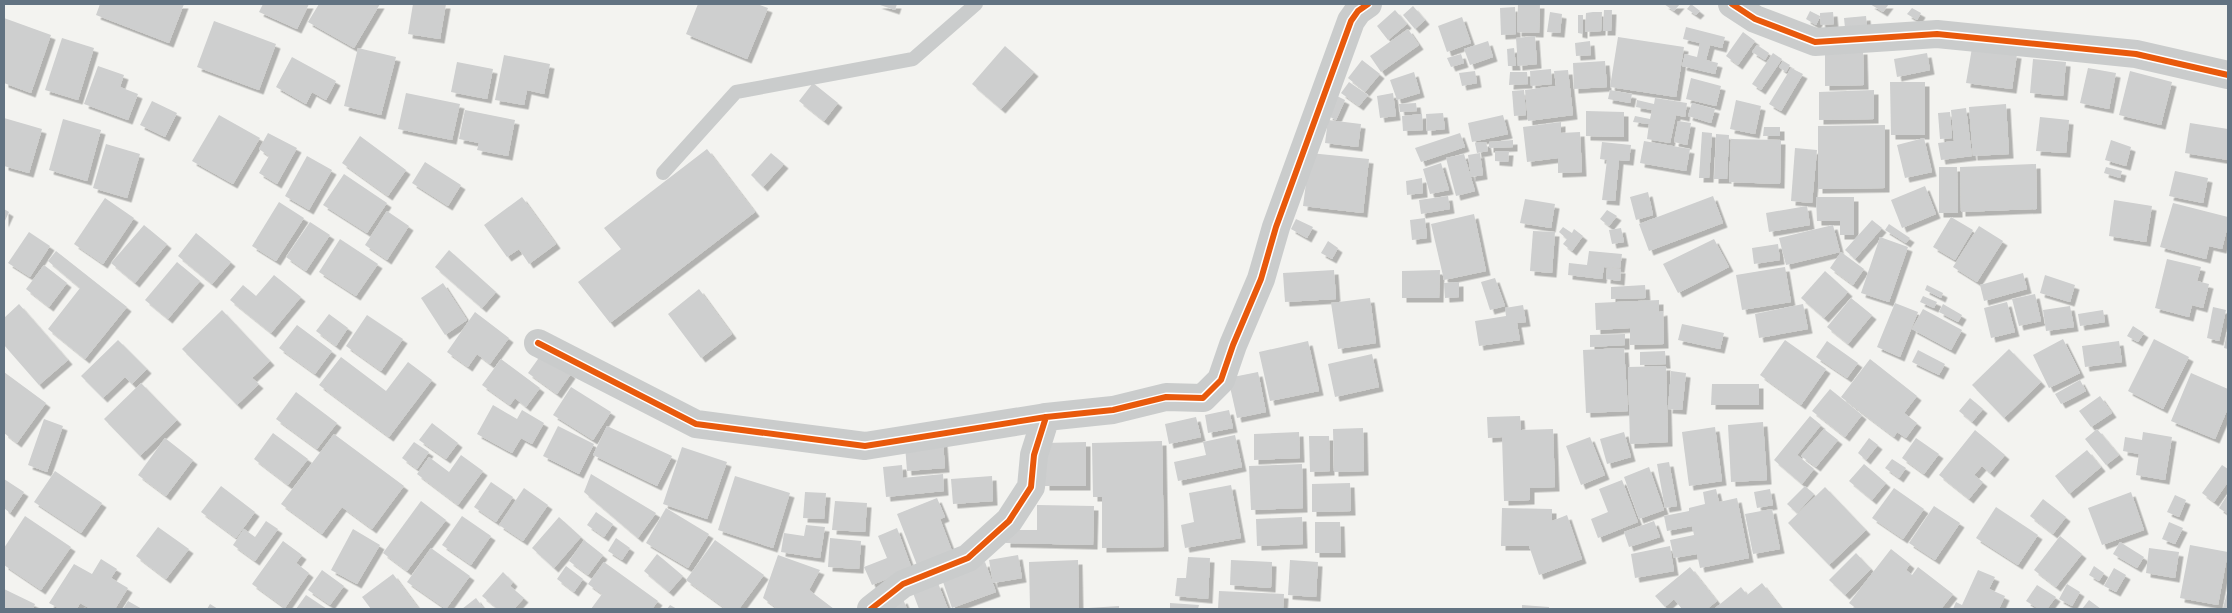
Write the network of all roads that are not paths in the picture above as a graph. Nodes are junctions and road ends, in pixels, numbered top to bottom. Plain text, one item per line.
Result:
1 (976, 4) edge
2 (1368, 4) edge
3 (1732, 4) edge
4 (2228, 75) edge
5 (664, 173) dead end
6 (538, 343) dead end
7 (1046, 417) junction
8 (871, 609) edge

1 - 5 lane
2 - 7 street
3 - 4 street
6 - 7 street
7 - 8 street

